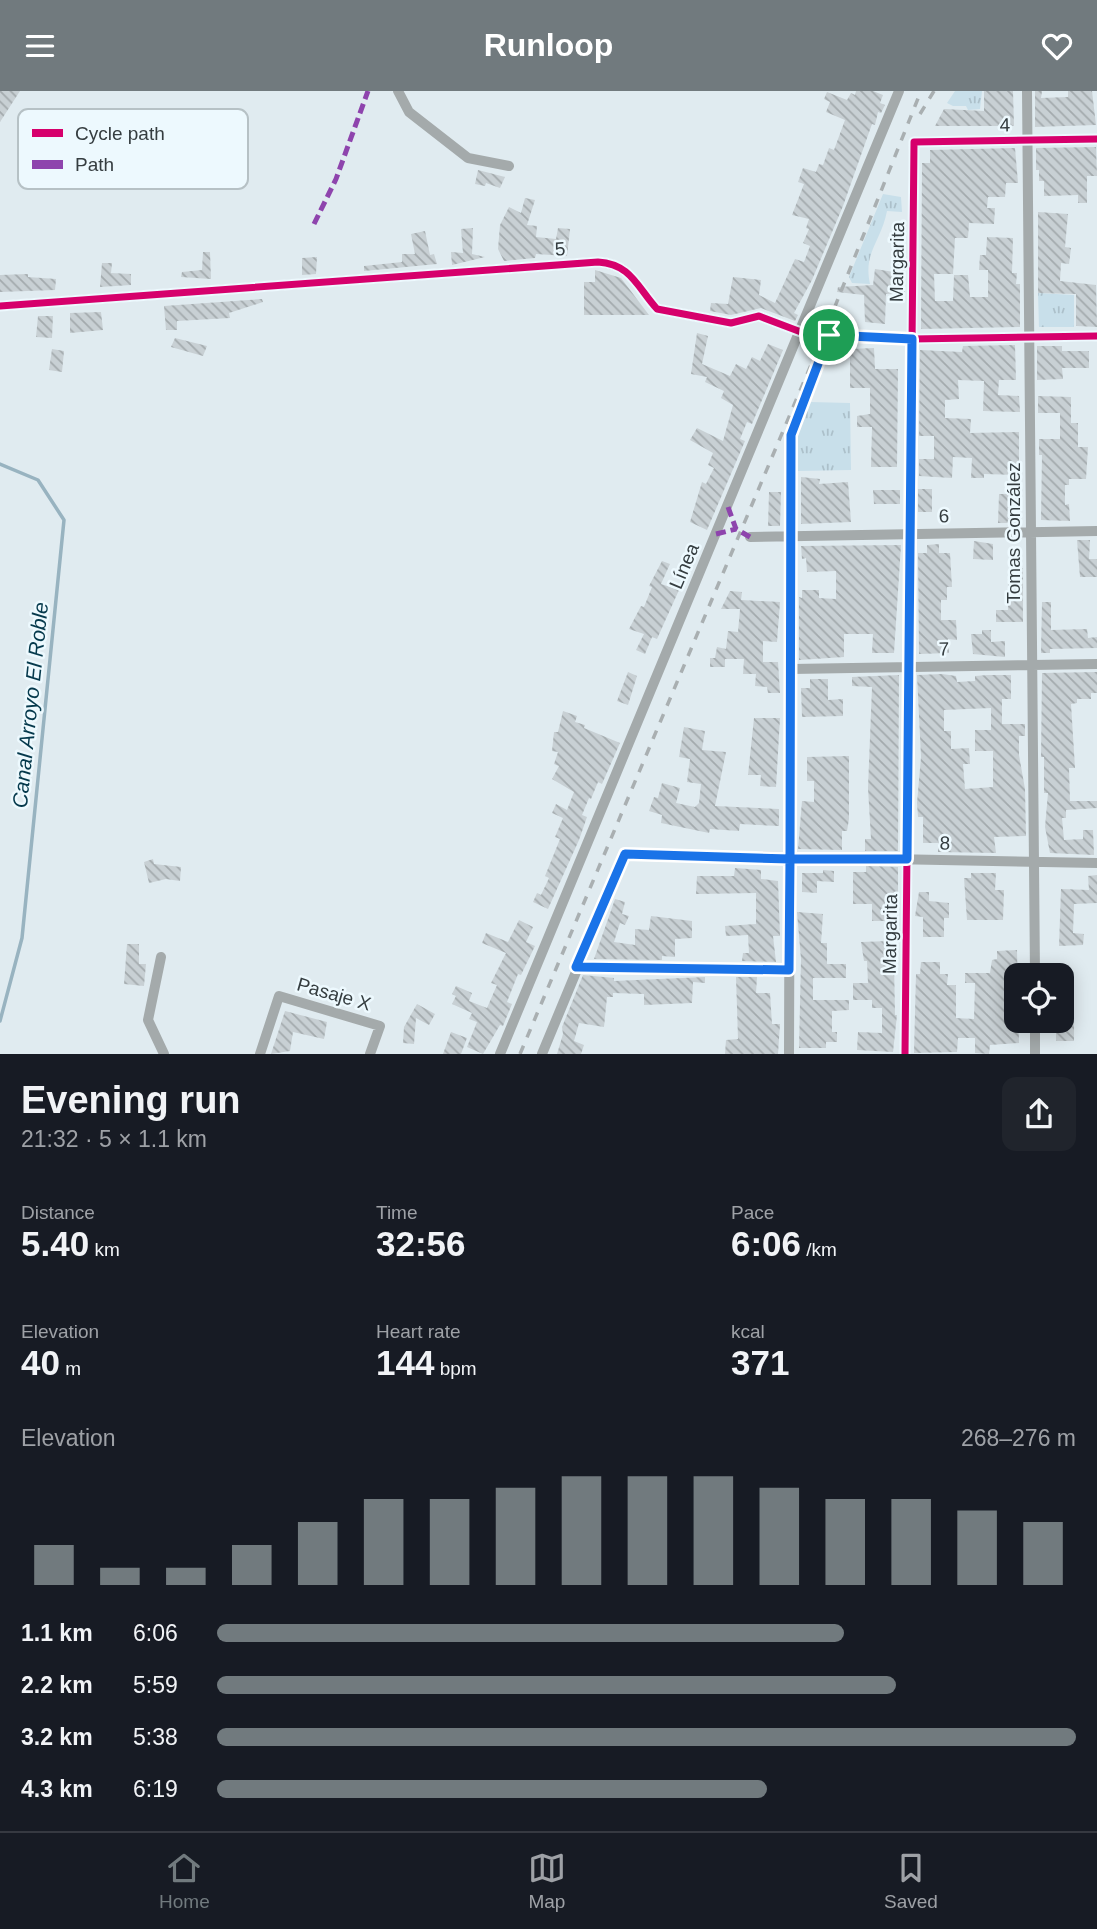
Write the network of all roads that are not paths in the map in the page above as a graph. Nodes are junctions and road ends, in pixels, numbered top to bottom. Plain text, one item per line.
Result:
1 (398, 91) edge
2 (900, 91) edge
3 (1027, 91) edge
4 (1097, 139) edge
5 (1028, 140) junction
6 (914, 142) joint
7 (509, 166) dead end
8 (0, 306) edge
9 (800, 332) junction
10 (829, 335) junction
11 (1097, 336) edge
12 (1029, 337) junction
13 (912, 339) junction
14 (1097, 531) edge
15 (1031, 532) junction
16 (910, 534) junction
17 (750, 537) dead end
18 (792, 537) junction
19 (1097, 664) edge
20 (1032, 665) junction
21 (909, 667) junction
22 (792, 669) junction
23 (790, 859) junction
24 (907, 859) junction
25 (1034, 862) junction
26 (1097, 863) edge
27 (161, 957) dead end
28 (1035, 963) edge
29 (576, 967) junction
30 (789, 970) junction
31 (1035, 1033) edge
32 (164, 1054) edge
33 (260, 1054) edge
34 (370, 1054) edge
35 (500, 1054) edge
36 (542, 1054) edge
37 (789, 1054) edge
38 (905, 1054) edge
39 (1035, 1054) edge

1 - 7 street
2 - 9 street, Línea
3 - 5 street, Tomas González
4 - 5 street, 4
5 - 6 street, 4
5 - 12 street, Tomas González
6 - 13 street, Margarita
8 - 9 street, 5
9 - 10 street, 5
9 - 35 street, Línea
10 - 13 street, 5
10 - 18 street
11 - 12 street, 5
12 - 13 street, 5
12 - 15 street, Tomas González
13 - 16 street, Margarita
14 - 15 street, 6
15 - 16 street, 6
15 - 20 street, Tomas González
16 - 18 street, 6
16 - 21 street, Margarita
17 - 18 street, 6
18 - 22 street
19 - 20 street, 7
20 - 21 street, 7
20 - 25 street, Tomas González
21 - 22 street, 7
21 - 24 street, Margarita
22 - 23 street
23 - 24 street, 8
23 - 29 street, 8
23 - 30 street
24 - 25 street, 8
24 - 38 street, Margarita
25 - 26 street, 8
25 - 28 street, Tomas González
27 - 32 street
29 - 30 street
29 - 36 street
30 - 37 street
31 - 39 street
33 - 34 street, Pasaje X

